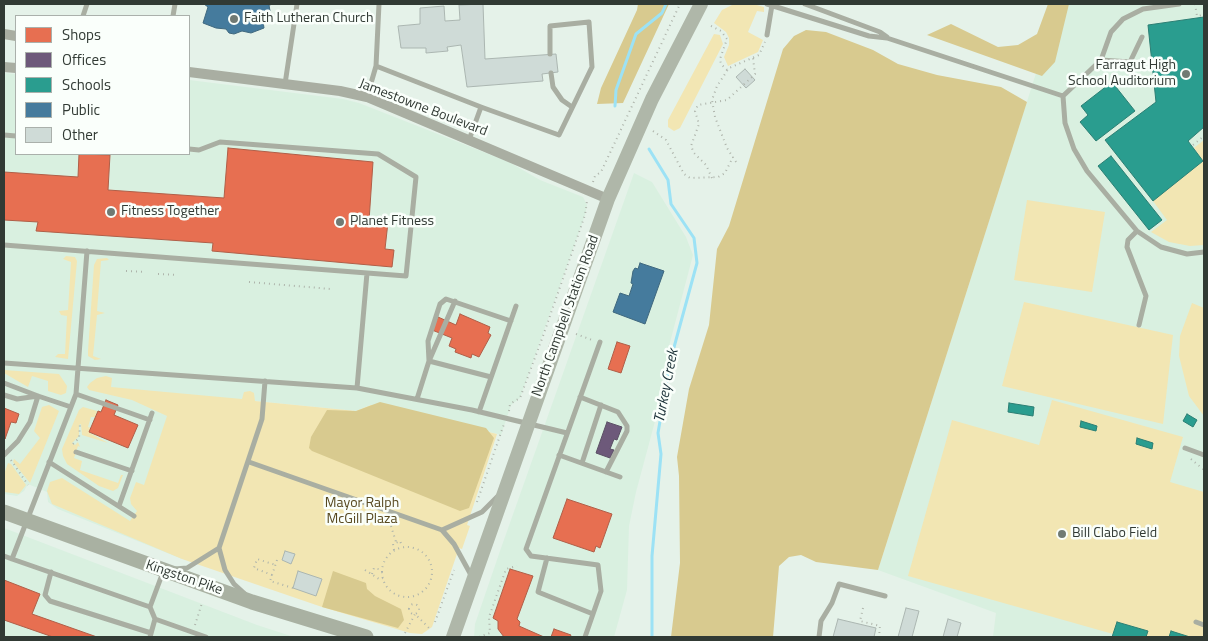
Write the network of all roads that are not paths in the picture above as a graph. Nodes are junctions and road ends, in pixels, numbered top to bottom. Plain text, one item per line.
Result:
1 (297, 4) edge
2 (379, 4) edge
3 (701, 4) edge
4 (805, 4) edge
5 (1179, 4) edge
6 (770, 5) edge
7 (767, 35) road end
8 (1142, 36) dead end
9 (887, 38) junction
10 (550, 54) dead end
11 (1101, 60) junction
12 (376, 66) junction
13 (190, 72) edge
14 (551, 73) dead end
15 (285, 84) junction
16 (1064, 96) junction
17 (367, 98) junction
18 (481, 107) junction
19 (572, 108) junction
20 (469, 140) junction
21 (190, 149) edge
22 (608, 199) junction
23 (1136, 231) junction
24 (4, 245) edge
25 (87, 251) junction
26 (1204, 252) edge
27 (367, 273) junction
28 (454, 301) junction
29 (516, 306) dead end
30 (511, 321) junction
31 (1139, 325) dead end
32 (600, 342) dead end
33 (429, 361) junction
34 (4, 363) edge
35 (78, 368) junction
36 (491, 377) junction
37 (265, 381) junction
38 (4, 383) edge
39 (357, 388) junction
40 (76, 394) junction
41 (4, 395) edge
42 (38, 396) junction
43 (580, 397) junction
44 (417, 399) junction
45 (601, 405) junction
46 (71, 407) junction
47 (479, 412) junction
48 (152, 413) dead end
49 (150, 420) junction
50 (527, 422) junction
51 (567, 433) junction
52 (1185, 448) dead end
53 (76, 452) dead end
54 (5, 454) edge
55 (559, 455) junction
56 (1204, 455) edge
57 (49, 462) junction
58 (248, 462) junction
59 (582, 463) junction
60 (132, 471) junction
61 (606, 472) junction
62 (620, 478) dead end
63 (505, 488) junction
64 (119, 506) junction
65 (4, 512) edge
66 (134, 516) dead end
67 (26, 520) junction
68 (442, 530) junction
69 (219, 548) junction
70 (4, 556) edge
71 (547, 558) junction
72 (12, 559) junction
73 (163, 571) junction
74 (51, 572) junction
75 (473, 580) junction
76 (885, 596) dead end
77 (252, 602) junction
78 (150, 607) junction
79 (593, 614) junction
80 (155, 619) junction
81 (1196, 622) dead end
82 (1204, 625) edge
83 (151, 635) edge
84 (206, 637) edge
85 (366, 637) edge
86 (453, 637) edge
87 (585, 637) edge
88 (819, 637) edge

1 - 15 lane
2 - 12 lane
3 - 22 main road, North Campbell Station Road
4 - 9 lane
5 - 11 lane
6 - 7 lane
6 - 9 lane
8 - 11 lane
9 - 16 lane
10 - 19 lane
11 - 16 lane
12 - 17 lane
12 - 18 lane
13 - 15 street, Jamestowne Boulevard
14 - 19 lane
15 - 17 street, Jamestowne Boulevard
16 - 23 lane
17 - 20 street, Jamestowne Boulevard
18 - 19 lane
18 - 20 lane
20 - 22 street, Jamestowne Boulevard
21 - 27 lane
22 - 50 main road, North Campbell Station Road
23 - 26 lane
23 - 31 lane
24 - 25 lane
25 - 27 lane
25 - 35 lane
27 - 39 lane
28 - 30 lane
28 - 33 lane
28 - 33 lane
29 - 30 lane
30 - 36 lane
32 - 43 lane
33 - 36 lane
33 - 44 lane
34 - 35 lane
35 - 37 lane
35 - 40 lane
36 - 47 lane
37 - 39 lane
37 - 58 lane
38 - 42 lane
39 - 44 lane
40 - 46 lane
40 - 49 lane
41 - 42 lane
42 - 46 lane
42 - 54 lane
43 - 45 lane
43 - 51 lane
44 - 47 lane
45 - 59 lane
45 - 61 lane
46 - 57 lane
47 - 50 lane
48 - 49 lane
49 - 60 lane
50 - 51 lane
50 - 63 main road, North Campbell Station Road
51 - 55 lane
52 - 56 lane
53 - 60 lane
55 - 59 lane
55 - 71 lane
57 - 64 lane
57 - 67 lane
58 - 68 lane
58 - 69 lane
59 - 61 lane
60 - 64 lane
61 - 62 lane
63 - 68 lane
63 - 75 main road, North Campbell Station Road
64 - 66 lane
65 - 67 main road, Kingston Pike
67 - 72 lane
67 - 73 main road, Kingston Pike
68 - 75 lane
69 - 73 lane
69 - 77 lane
70 - 72 lane
71 - 79 lane
71 - 79 lane
72 - 74 lane
73 - 77 main road, Kingston Pike
73 - 78 lane
74 - 78 lane
74 - 83 lane
75 - 86 main road, North Campbell Station Road
76 - 88 lane
77 - 85 main road, Kingston Pike
78 - 80 lane
79 - 87 lane
80 - 83 lane
80 - 84 lane
81 - 82 lane

